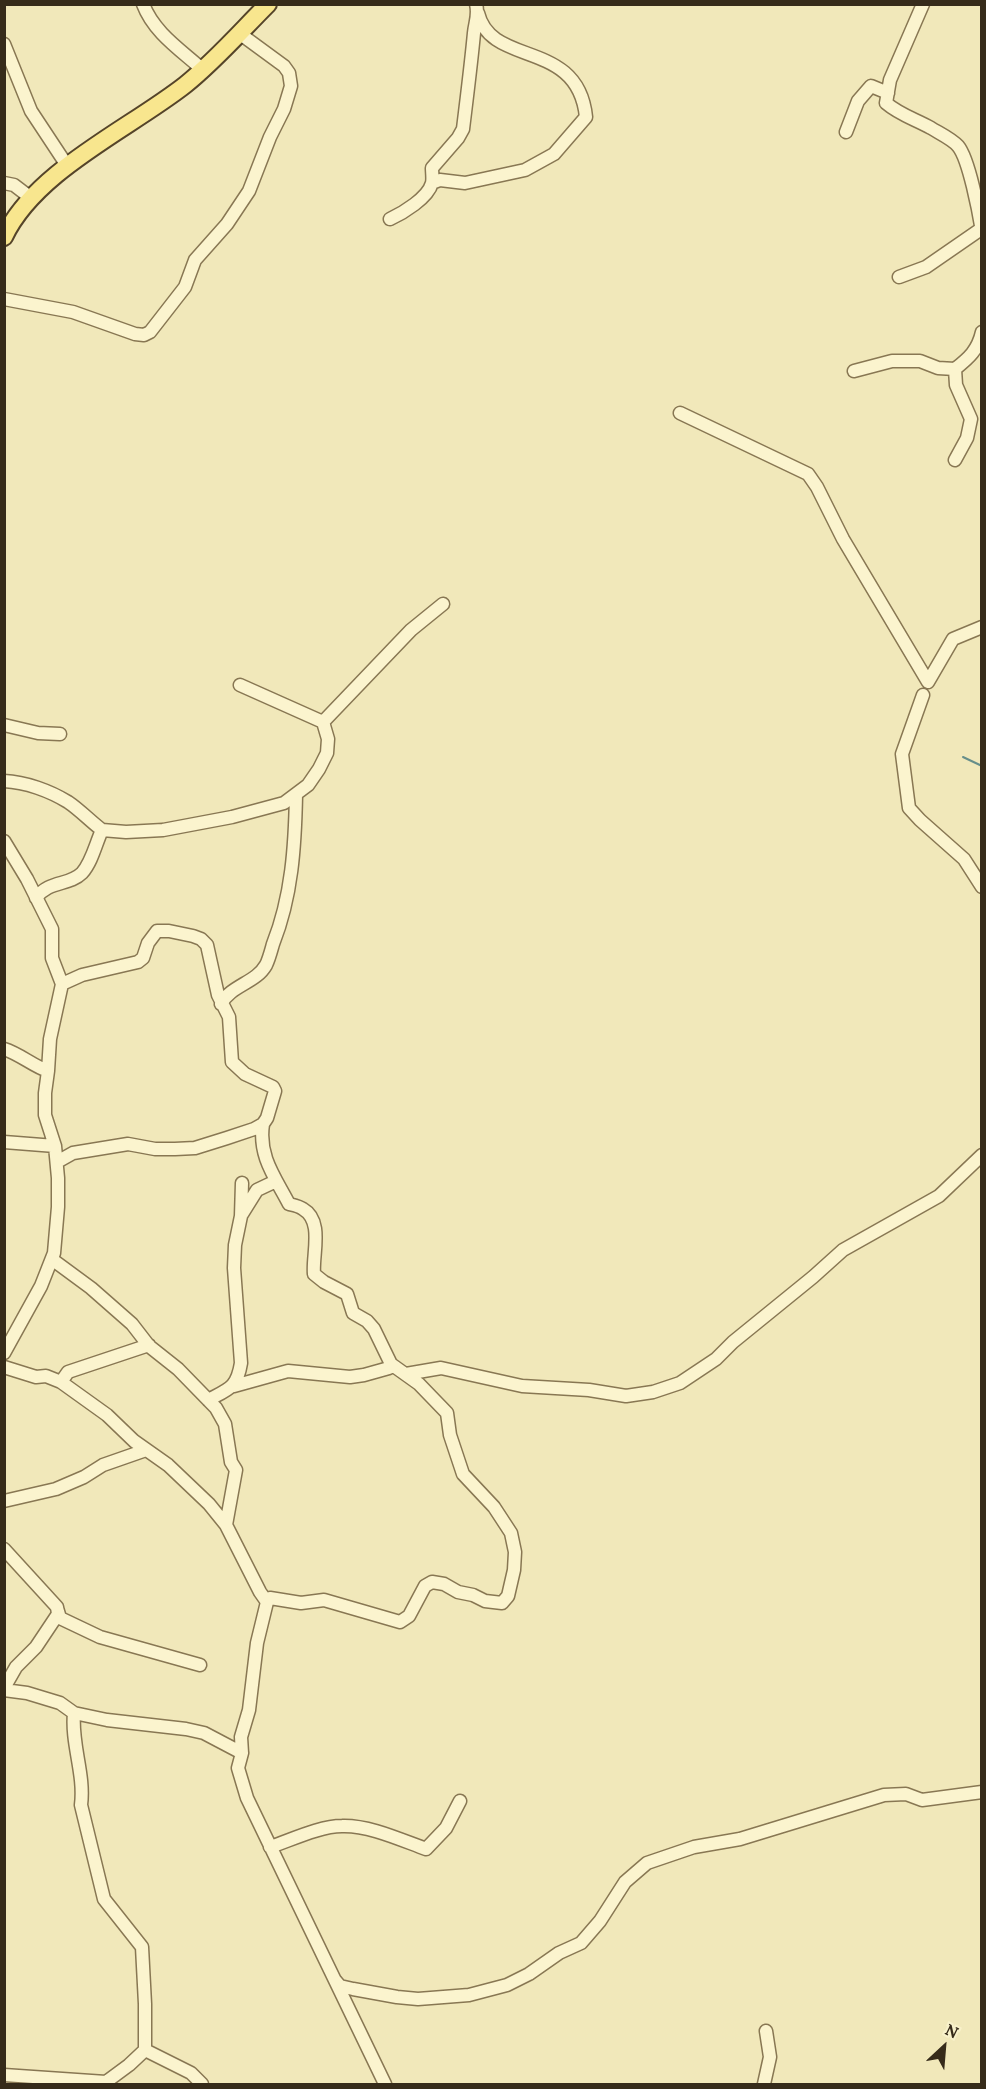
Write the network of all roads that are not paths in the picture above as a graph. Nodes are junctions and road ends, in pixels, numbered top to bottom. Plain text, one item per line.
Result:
1 (143, 4) edge
2 (268, 4) edge
3 (922, 4) edge
4 (477, 9) edge
5 (239, 33) junction
6 (4, 44) edge
7 (203, 70) junction
8 (888, 93) junction
9 (846, 132) dead end
10 (68, 167) junction
11 (4, 183) edge
12 (432, 183) junction
13 (31, 198) junction
14 (390, 219) dead end
15 (981, 230) edge
16 (4, 237) edge
17 (899, 278) dead end
18 (4, 299) edge
19 (981, 341) edge
20 (955, 369) junction
21 (854, 371) dead end
22 (680, 414) dead end
23 (954, 460) dead end
24 (444, 604) dead end
25 (981, 627) edge
26 (240, 685) dead end
27 (923, 695) dead end
28 (323, 722) junction
29 (4, 725) edge
30 (60, 734) dead end
31 (4, 781) edge
32 (296, 795) junction
33 (102, 830) junction
34 (4, 841) edge
35 (981, 887) edge
36 (36, 898) junction
37 (62, 984) junction
38 (221, 1004) junction
39 (4, 1049) edge
40 (48, 1071) junction
41 (262, 1124) junction
42 (4, 1142) edge
43 (55, 1146) junction
44 (981, 1155) edge
45 (57, 1162) junction
46 (276, 1181) junction
47 (242, 1183) dead end
48 (241, 1216) junction
49 (53, 1260) junction
50 (149, 1345) junction
51 (4, 1353) edge
52 (391, 1364) junction
53 (4, 1367) edge
54 (406, 1374) junction
55 (61, 1382) junction
56 (234, 1386) junction
57 (208, 1400) junction
58 (146, 1450) junction
59 (4, 1501) edge
60 (226, 1526) junction
61 (4, 1549) edge
62 (267, 1602) junction
63 (57, 1607) junction
64 (200, 1665) dead end
65 (4, 1689) edge
66 (74, 1713) junction
67 (242, 1753) junction
68 (981, 1792) edge
69 (460, 1802) dead end
70 (270, 1847) junction
71 (334, 1980) junction
72 (766, 2031) dead end
73 (145, 2050) junction
74 (4, 2075) edge
75 (202, 2085) edge
76 (385, 2085) edge
77 (764, 2085) edge

1 - 7 street
2 - 5 main road
3 - 8 street
4 - 12 street
4 - 12 street
5 - 7 main road
5 - 18 street
6 - 10 street
7 - 10 main road
8 - 9 street
8 - 15 street
10 - 13 main road
11 - 13 street
12 - 14 street
13 - 16 main road
15 - 17 street
19 - 20 street
20 - 21 street
20 - 23 street
22 - 25 street
24 - 28 street
26 - 28 street
27 - 35 street
28 - 32 street
29 - 30 street
31 - 33 street
32 - 33 street
32 - 38 street
33 - 36 street
34 - 36 street
36 - 37 street
37 - 38 street
37 - 40 street
38 - 41 street
39 - 40 street
40 - 43 street
41 - 45 street
41 - 46 street
42 - 43 street
43 - 45 street
44 - 54 street
45 - 49 street
46 - 48 street
46 - 52 street
47 - 48 street
48 - 56 street
49 - 50 street
49 - 51 street
50 - 55 street
50 - 57 street
52 - 54 street
52 - 56 street
53 - 55 street
54 - 62 street
55 - 58 street
56 - 57 street
57 - 60 street
58 - 59 street
58 - 60 street
60 - 62 street
61 - 63 street
62 - 67 street
63 - 64 street
63 - 65 street
65 - 66 street
66 - 67 street
66 - 73 street
67 - 70 street
68 - 71 street
69 - 70 street
70 - 71 street
71 - 76 street
72 - 77 street
73 - 74 street
73 - 75 street

